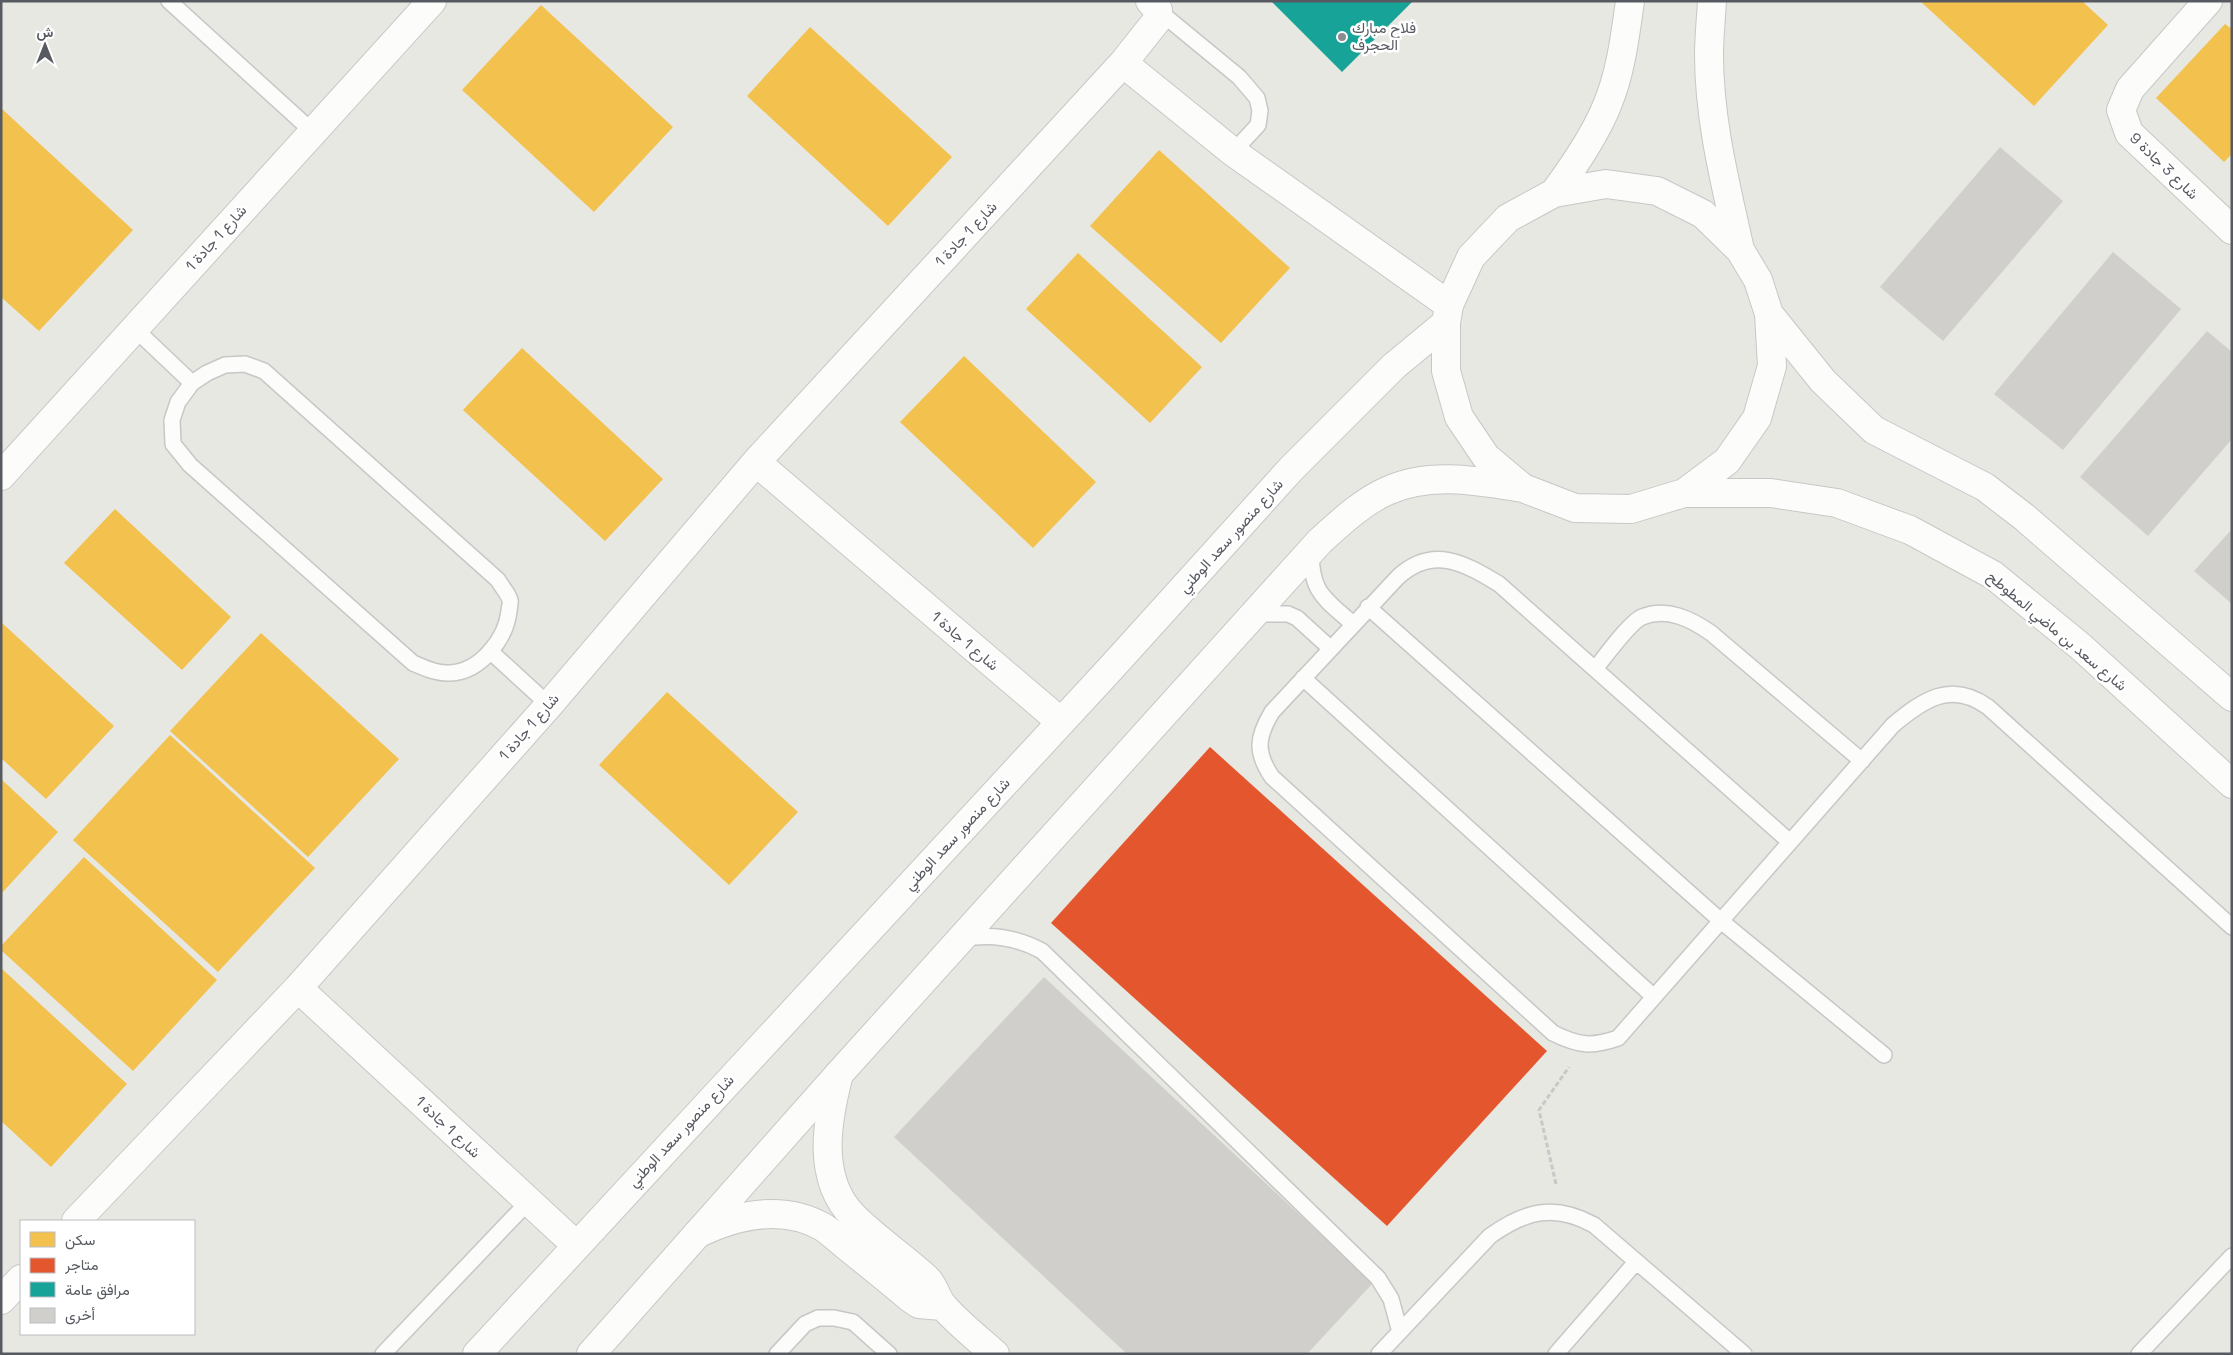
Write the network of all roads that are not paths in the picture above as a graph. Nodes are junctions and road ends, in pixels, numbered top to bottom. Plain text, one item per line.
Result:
1 (169, 1) edge
2 (432, 1) edge
3 (1630, 1) edge
4 (1712, 1) edge
5 (2208, 1) edge
6 (1155, 7) edge
7 (1123, 63) junction
8 (313, 132) junction
9 (1233, 152) junction
10 (1554, 193) junction
11 (2232, 230) edge
12 (1740, 250) junction
13 (1447, 314) junction
14 (1769, 314) junction
15 (134, 328) junction
16 (192, 383) junction
17 (756, 462) junction
18 (1, 476) edge
19 (1523, 488) junction
20 (1684, 492) junction
21 (1311, 550) junction
22 (1368, 607) junction
23 (1254, 614) junction
24 (1353, 624) junction
25 (1330, 648) junction
26 (490, 651) junction
27 (1595, 669) junction
28 (1302, 678) junction
29 (2232, 697) edge
30 (549, 705) junction
31 (1060, 722) junction
32 (1862, 761) junction
33 (2232, 784) edge
34 (1790, 842) junction
35 (1721, 921) junction
36 (2232, 927) edge
37 (960, 940) junction
38 (298, 988) junction
39 (1654, 997) junction
40 (1884, 1055) dead end
41 (839, 1074) junction
42 (529, 1201) junction
43 (77, 1220) edge
44 (697, 1234) junction
45 (576, 1244) junction
46 (1636, 1262) junction
47 (2229, 1262) edge
48 (20, 1280) edge
49 (1, 1300) edge
50 (942, 1306) junction
51 (1400, 1332) junction
52 (598, 1349) edge
53 (1738, 1352) edge
54 (383, 1354) edge
55 (477, 1354) edge
56 (777, 1354) edge
57 (889, 1354) edge
58 (995, 1354) edge
59 (1379, 1354) edge
60 (1556, 1354) edge
61 (2139, 1354) edge

1 - 8 lane
2 - 8 street, شارع 1 جادة 1
3 - 10 street
4 - 12 street
5 - 11 street, شارع 3 جادة 9
6 - 7 street, شارع 1 جادة 1
6 - 9 lane
7 - 9 street
7 - 17 street, شارع 1 جادة 1
8 - 15 street, شارع 1 جادة 1
9 - 13 street
10 - 12 street
10 - 13 street
12 - 14 street
13 - 19 street
13 - 31 street, شارع منصور سعد الوطني
14 - 20 street
14 - 29 street
15 - 16 lane
15 - 18 street, شارع 1 جادة 1
16 - 26 lane
16 - 26 lane
17 - 30 street, شارع 1 جادة 1
17 - 31 street, شارع 1 جادة 1
19 - 20 street
19 - 21 street
20 - 33 street, شارع سعد بن ماضي المطوطح
21 - 23 street
21 - 24 lane
22 - 24 lane
22 - 27 lane
22 - 35 lane
23 - 25 lane
23 - 37 street
24 - 25 lane
25 - 28 lane
26 - 30 lane
27 - 32 lane
27 - 34 lane
28 - 39 lane
28 - 39 lane
30 - 38 street, شارع 1 جادة 1
31 - 45 street, شارع منصور سعد الوطني
32 - 34 lane
32 - 36 lane
34 - 35 lane
35 - 39 lane
35 - 40 lane
37 - 41 street
37 - 51 lane
38 - 42 street, شارع 1 جادة 1
38 - 43 street, شارع 1 جادة 1
41 - 44 street
41 - 50 street
42 - 45 street, شارع 1 جادة 1
42 - 54 lane
44 - 50 street
44 - 52 street
45 - 55 street, شارع منصور سعد الوطني
46 - 51 lane
46 - 53 lane
46 - 60 lane
47 - 61 lane
48 - 49 street
50 - 58 street
51 - 59 lane
56 - 57 lane

